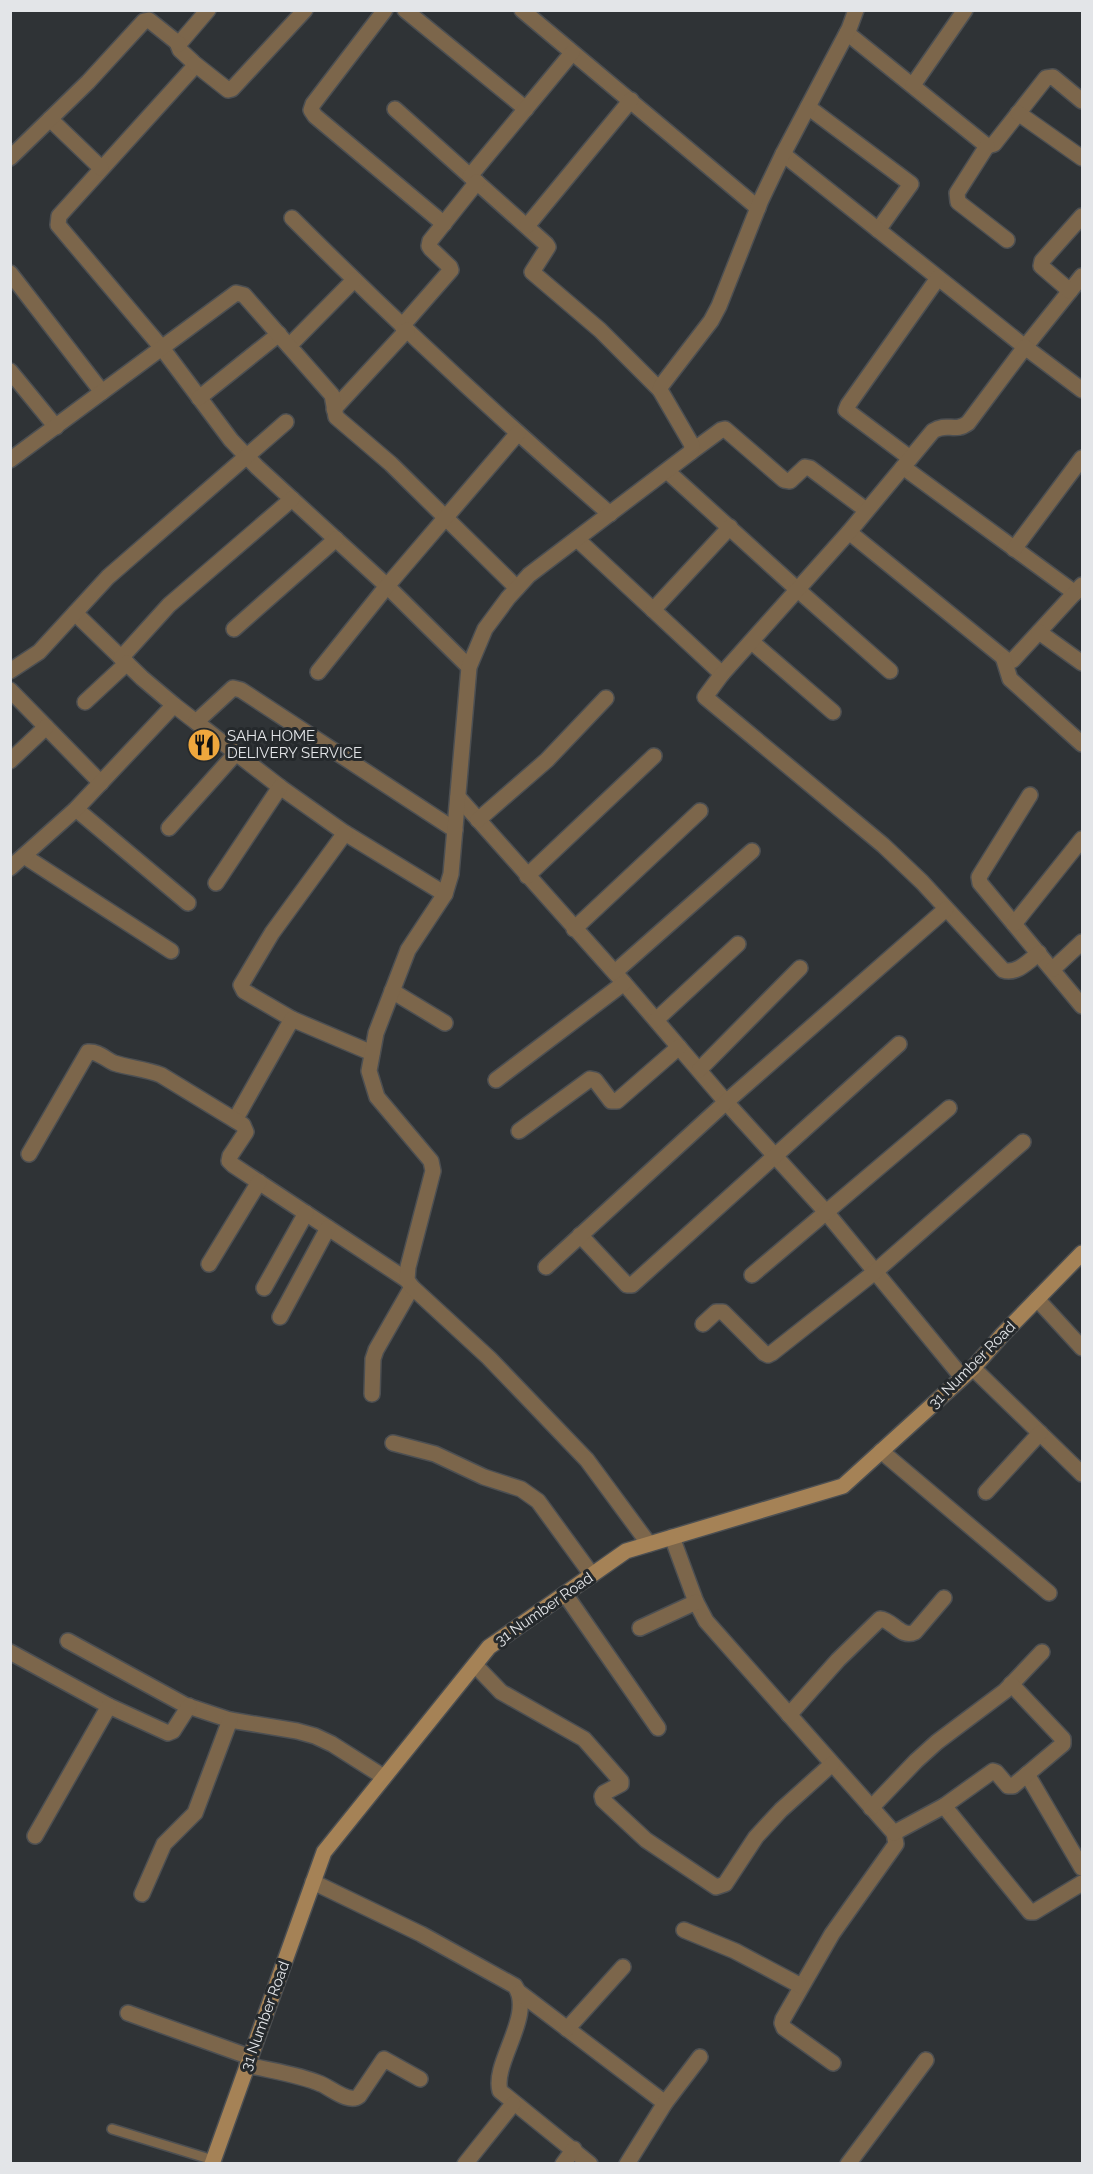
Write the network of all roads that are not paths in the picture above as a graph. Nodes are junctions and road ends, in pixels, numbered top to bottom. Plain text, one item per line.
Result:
1 (208, 10) edge
2 (305, 10) edge
3 (385, 10) edge
4 (405, 10) edge
5 (522, 10) edge
6 (856, 10) edge
7 (965, 10) edge
8 (847, 33) junction
9 (179, 44) junction
10 (572, 53) junction
11 (195, 64) junction
12 (913, 85) junction
13 (631, 100) junction
14 (1083, 101) edge
15 (808, 107) junction
16 (395, 109) dead end
17 (526, 109) junction
18 (1018, 113) junction
19 (50, 119) junction
20 (987, 146) junction
21 (783, 154) junction
22 (10, 158) edge
23 (1083, 158) edge
24 (101, 168) junction
25 (474, 179) junction
26 (758, 208) junction
27 (1083, 216) edge
28 (292, 218) dead end
29 (444, 224) junction
30 (527, 226) junction
31 (878, 230) junction
32 (1007, 240) dead end
33 (10, 273) edge
34 (1083, 276) edge
35 (938, 278) junction
36 (354, 280) junction
37 (1070, 291) junction
38 (405, 328) junction
39 (284, 340) junction
40 (1025, 347) junction
41 (162, 348) junction
42 (11, 372) edge
43 (660, 390) junction
44 (1083, 390) edge
45 (102, 392) junction
46 (199, 398) junction
47 (334, 409) junction
48 (286, 422) dead end
49 (56, 427) junction
50 (518, 433) junction
51 (691, 452) junction
52 (247, 456) junction
53 (1083, 458) edge
54 (10, 460) edge
55 (906, 463) junction
56 (667, 471) junction
57 (292, 499) junction
58 (866, 510) junction
59 (610, 514) junction
60 (446, 516) junction
61 (730, 527) junction
62 (849, 532) junction
63 (336, 539) junction
64 (577, 539) junction
65 (1014, 549) junction
66 (387, 586) junction
67 (517, 588) junction
68 (1079, 589) edge
69 (798, 590) junction
70 (653, 610) junction
71 (75, 613) junction
72 (234, 629) dead end
73 (1039, 632) junction
74 (752, 642) junction
75 (124, 660) junction
76 (1004, 660) junction
77 (1083, 663) edge
78 (469, 667) junction
79 (10, 671) edge
80 (890, 671) dead end
81 (318, 672) dead end
82 (722, 674) junction
83 (10, 690) edge
84 (606, 698) dead end
85 (86, 702) dead end
86 (174, 705) junction
87 (834, 712) dead end
88 (196, 722) junction
89 (46, 727) junction
90 (1083, 744) edge
91 (236, 753) junction
92 (654, 756) dead end
93 (10, 761) edge
94 (101, 783) junction
95 (280, 787) junction
96 (1030, 795) dead end
97 (458, 797) junction
98 (76, 809) junction
99 (700, 811) dead end
100 (477, 820) junction
101 (169, 828) dead end
102 (455, 830) junction
103 (345, 832) junction
104 (1083, 839) edge
105 (752, 851) dead end
106 (24, 856) junction
107 (10, 868) edge
108 (527, 876) junction
109 (216, 883) dead end
110 (445, 894) junction
111 (188, 903) dead end
112 (946, 909) junction
113 (1014, 924) junction
114 (574, 929) junction
115 (1083, 942) edge
116 (738, 944) dead end
117 (171, 951) dead end
118 (1039, 954) junction
119 (800, 968) dead end
120 (1053, 969) junction
121 (619, 978) junction
122 (392, 991) junction
123 (1083, 1006) edge
124 (292, 1019) junction
125 (656, 1020) junction
126 (445, 1023) dead end
127 (898, 1044) dead end
128 (678, 1047) junction
129 (372, 1053) junction
130 (699, 1070) junction
131 (496, 1080) dead end
132 (726, 1102) junction
133 (949, 1108) dead end
134 (235, 1120) junction
135 (519, 1131) dead end
136 (1023, 1142) dead end
137 (29, 1154) dead end
138 (775, 1155) junction
139 (259, 1182) junction
140 (825, 1212) junction
141 (306, 1213) junction
142 (328, 1228) junction
143 (580, 1235) junction
144 (1083, 1253) edge
145 (210, 1264) dead end
146 (546, 1268) dead end
147 (876, 1271) junction
148 (752, 1275) dead end
149 (410, 1284) junction
150 (264, 1288) dead end
151 (1037, 1299) junction
152 (280, 1317) dead end
153 (703, 1324) dead end
154 (1083, 1348) edge
155 (967, 1373) junction
156 (372, 1394) dead end
157 (1040, 1433) junction
158 (393, 1443) dead end
159 (881, 1450) junction
160 (1083, 1474) edge
161 (986, 1492) dead end
162 (672, 1537) junction
163 (649, 1544) junction
164 (592, 1575) junction
165 (1049, 1593) dead end
166 (565, 1594) junction
167 (944, 1598) dead end
168 (696, 1602) junction
169 (640, 1628) dead end
170 (68, 1641) dead end
171 (10, 1652) edge
172 (1042, 1652) dead end
173 (475, 1665) junction
174 (1011, 1684) junction
175 (109, 1706) junction
176 (189, 1706) junction
177 (789, 1715) junction
178 (230, 1720) junction
179 (658, 1728) dead end
180 (831, 1764) junction
181 (1027, 1774) junction
182 (384, 1777) junction
183 (944, 1806) junction
184 (871, 1808) junction
185 (894, 1833) junction
186 (35, 1836) dead end
187 (1083, 1868) edge
188 (313, 1882) junction
189 (1083, 1883) edge
190 (142, 1894) dead end
191 (684, 1930) dead end
192 (622, 1967) dead end
193 (801, 1986) junction
194 (520, 1993) junction
195 (128, 2013) dead end
196 (567, 2029) junction
197 (700, 2057) dead end
198 (926, 2060) dead end
199 (249, 2061) junction
200 (833, 2063) dead end
201 (420, 2079) dead end
202 (665, 2103) junction
203 (513, 2104) junction
204 (112, 2129) dead end
205 (574, 2149) junction
206 (215, 2162) edge
207 (465, 2163) edge
208 (563, 2163) edge
209 (590, 2163) edge
210 (627, 2163) edge
211 (848, 2163) edge

1 - 9 street
2 - 11 street
3 - 29 street
4 - 17 street
5 - 10 street
6 - 8 street
7 - 12 street
8 - 12 street
8 - 15 street
9 - 11 street
9 - 19 street
10 - 13 street
10 - 17 street
11 - 24 street
12 - 20 street
13 - 26 street
13 - 30 street
14 - 18 street
15 - 21 street
15 - 31 street
16 - 25 street
17 - 25 street
18 - 20 street
18 - 23 street
19 - 22 street
19 - 24 street
20 - 32 street
21 - 26 street
21 - 31 street
24 - 41 street
25 - 29 street
25 - 30 street
26 - 43 street
27 - 37 street
28 - 36 street
29 - 38 street
30 - 43 street
31 - 35 street
33 - 45 street
34 - 37 street
35 - 40 street
35 - 55 street
36 - 38 street
36 - 39 street
37 - 40 street
38 - 47 street
38 - 50 street
39 - 41 street
39 - 46 street
39 - 47 street
40 - 44 street
40 - 55 street
41 - 45 street
41 - 46 street
42 - 49 street
43 - 51 street
45 - 49 street
46 - 52 street
47 - 60 street
48 - 52 street
49 - 54 street
50 - 59 street
50 - 60 street
51 - 56 street
51 - 58 street
52 - 57 street
52 - 71 street
53 - 65 street
55 - 58 street
55 - 65 street
56 - 59 street
56 - 61 street
57 - 63 street
57 - 75 street
58 - 62 street
59 - 64 street
60 - 66 street
60 - 67 street
61 - 69 street
61 - 70 street
62 - 69 street
62 - 76 street
63 - 66 street
63 - 72 street
64 - 67 street
64 - 70 street
65 - 68 street
66 - 78 street
66 - 81 street
67 - 78 street
68 - 73 street
69 - 74 street
69 - 80 street
70 - 82 street
71 - 75 street
71 - 79 street
73 - 76 street
73 - 77 street
74 - 82 street
74 - 87 street
75 - 85 street
75 - 86 street
76 - 90 street
78 - 97 street
82 - 112 street
83 - 89 street
84 - 100 street
86 - 88 street
86 - 94 street
88 - 91 street
88 - 102 street
89 - 93 street
89 - 94 street
91 - 95 street
91 - 101 street
92 - 108 street
94 - 98 street
95 - 103 street
95 - 109 street
96 - 113 street
97 - 100 street
97 - 102 street
98 - 106 street
98 - 111 street
99 - 114 street
100 - 108 street
102 - 110 street
103 - 110 street
103 - 124 street
104 - 113 street
105 - 121 street
106 - 107 street
106 - 117 street
108 - 114 street
110 - 122 street
112 - 118 street
112 - 132 street
113 - 118 street
114 - 121 street
115 - 120 street
116 - 125 street
118 - 120 street
119 - 130 street
120 - 123 street
121 - 125 street
121 - 131 street
122 - 126 street
122 - 129 street
124 - 129 street
124 - 134 street
125 - 128 street
127 - 138 street
128 - 130 street
128 - 135 street
129 - 149 street
130 - 132 street
132 - 138 street
132 - 143 street
133 - 140 street
134 - 137 street
134 - 139 street
136 - 147 street
138 - 140 street
138 - 143 street
139 - 141 street
139 - 145 street
140 - 147 street
140 - 148 street
141 - 142 street
141 - 150 street
142 - 149 street
142 - 152 street
143 - 146 street
144 - 151 main road, 31 Number Road
147 - 153 street
147 - 155 street
149 - 156 street
149 - 163 street
151 - 154 street
151 - 155 main road, 31 Number Road
155 - 157 street
155 - 159 main road, 31 Number Road
157 - 160 street
157 - 161 street
158 - 164 street
159 - 162 main road, 31 Number Road
159 - 165 street
162 - 163 main road, 31 Number Road
162 - 168 street
163 - 164 main road, 31 Number Road
164 - 166 main road, 31 Number Road
166 - 173 main road, 31 Number Road
166 - 179 street
167 - 177 street
168 - 169 street
168 - 177 street
170 - 176 street
171 - 175 street
172 - 174 street
173 - 180 street
173 - 182 main road, 31 Number Road
174 - 181 street
174 - 184 street
175 - 176 street
175 - 186 street
176 - 178 street
177 - 180 street
178 - 182 street
178 - 190 street
180 - 184 street
181 - 183 street
181 - 187 street
182 - 188 main road, 31 Number Road
183 - 185 street
183 - 189 street
184 - 185 street
185 - 193 street
188 - 194 street
188 - 199 main road, 31 Number Road
191 - 193 street
192 - 196 street
193 - 200 street
194 - 196 street
194 - 203 street
195 - 199 street
196 - 202 street
197 - 202 street
198 - 211 street
199 - 201 street
199 - 206 main road, 31 Number Road
202 - 210 street
203 - 205 street
203 - 207 street
204 - 206 lane
205 - 208 street
205 - 209 street

